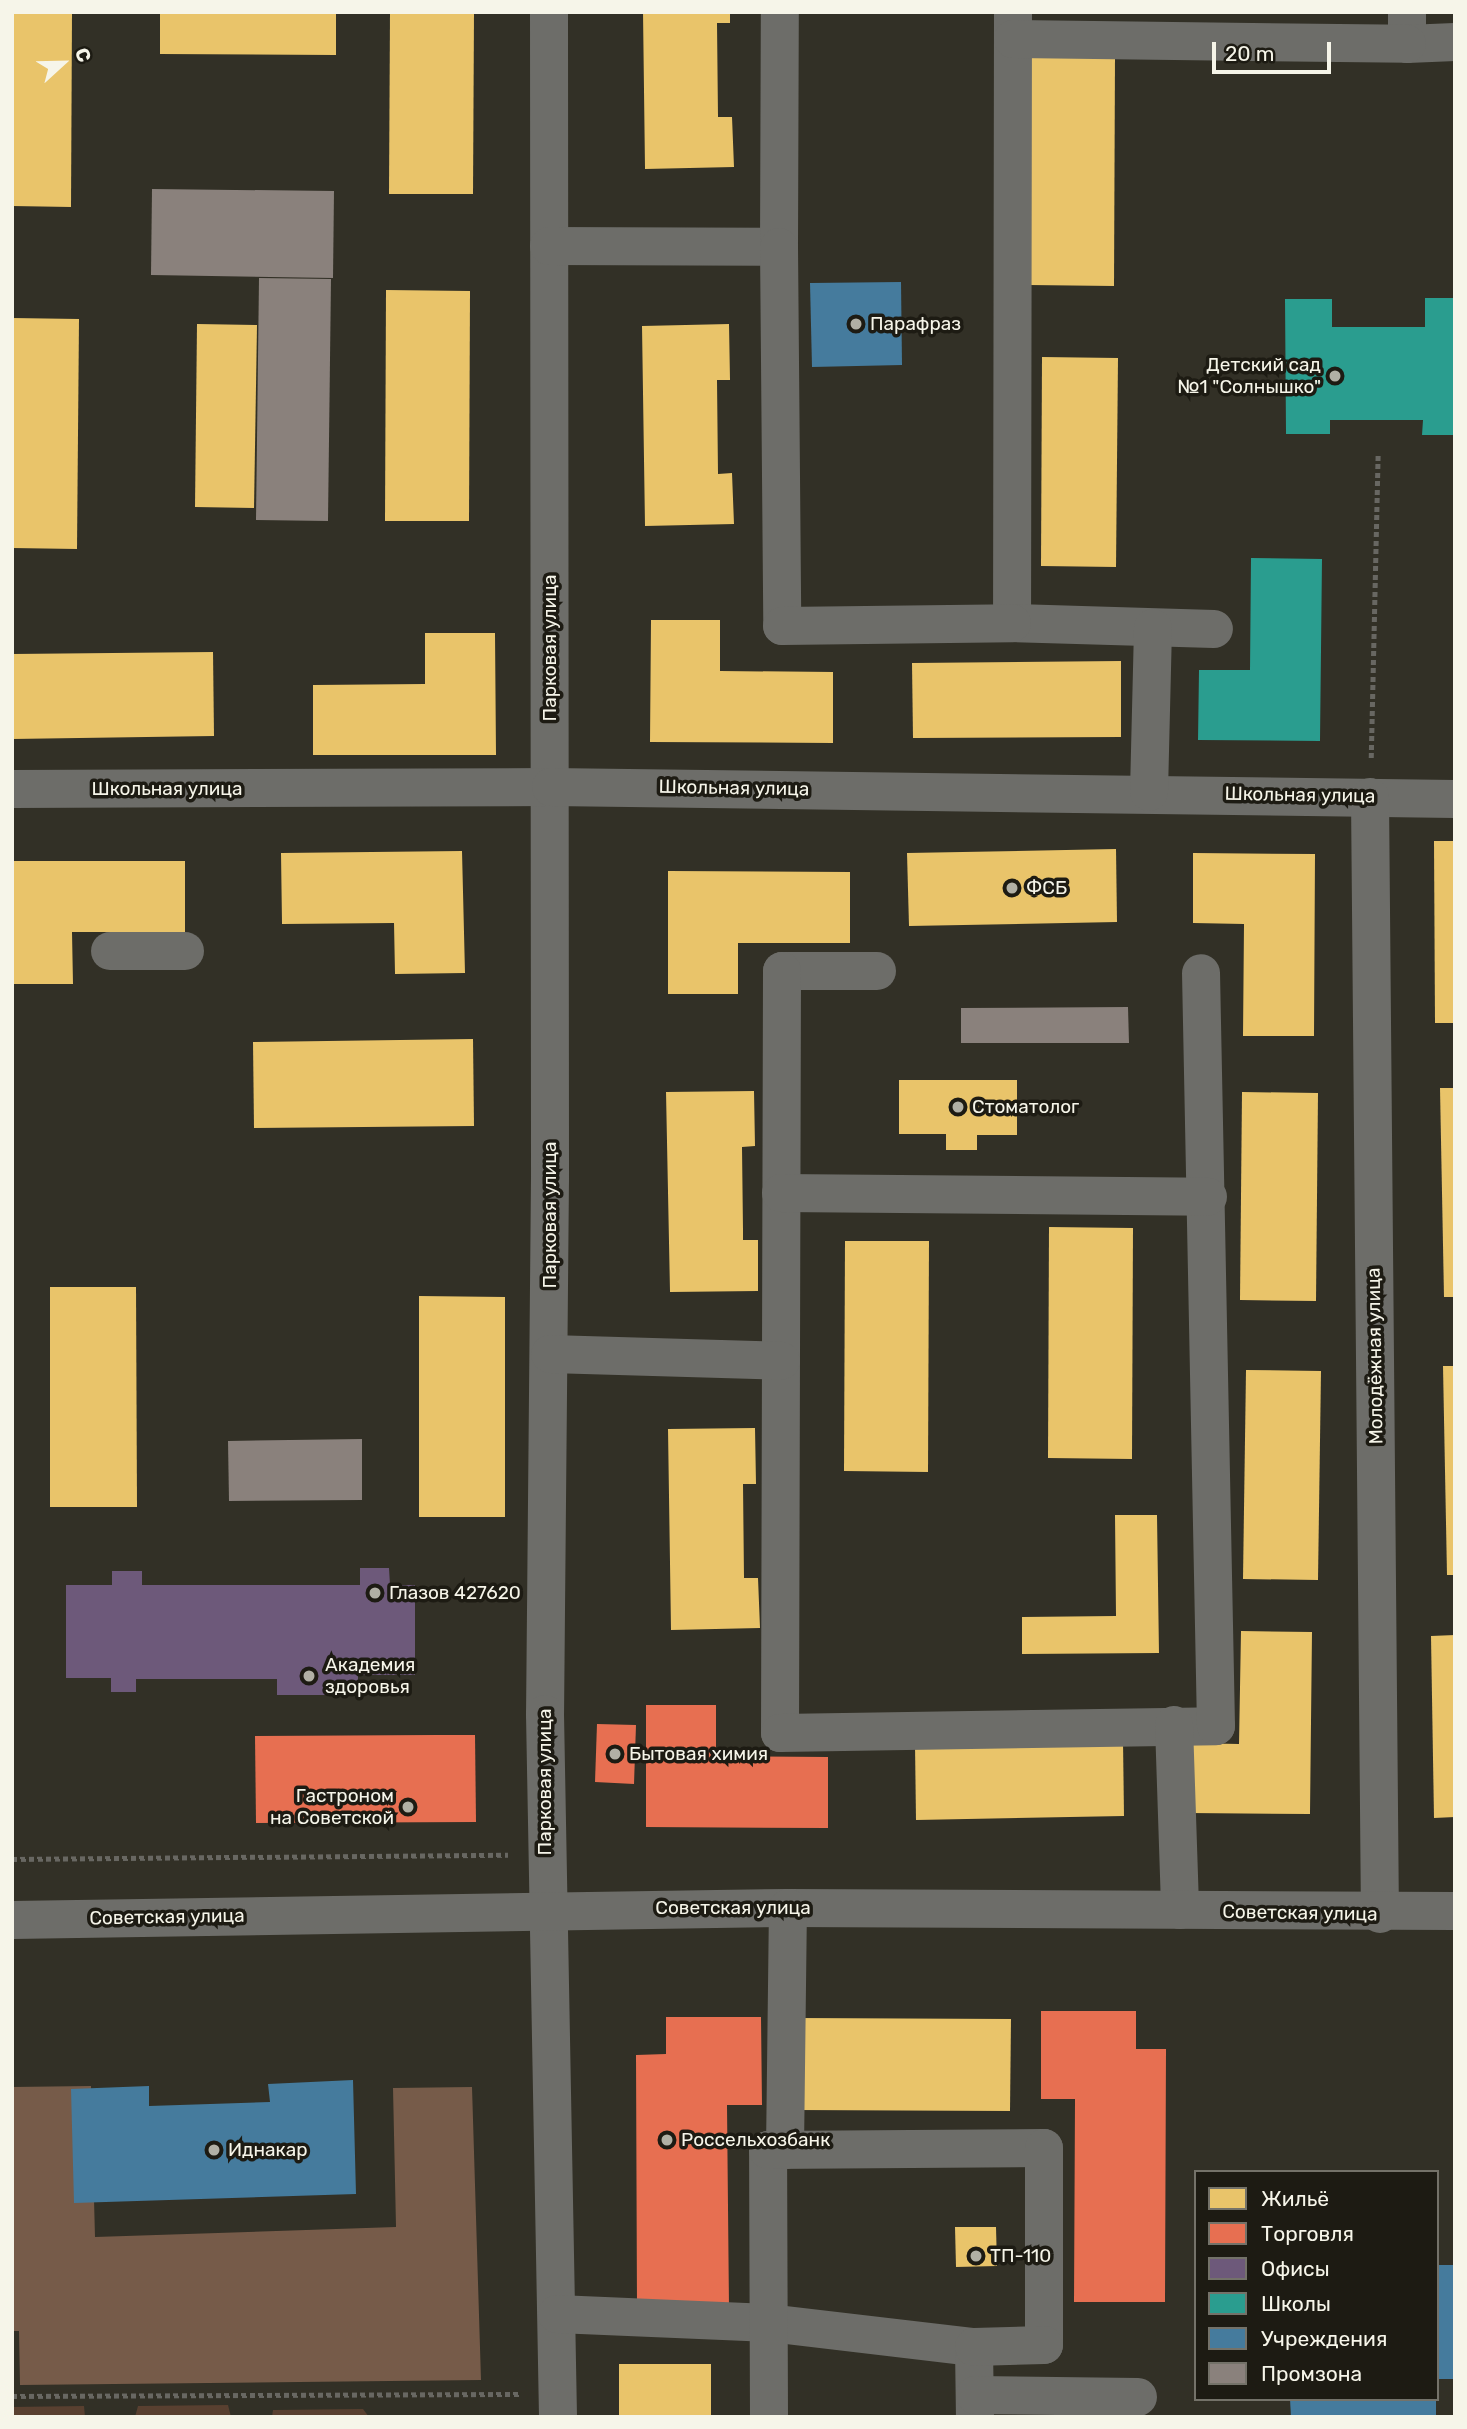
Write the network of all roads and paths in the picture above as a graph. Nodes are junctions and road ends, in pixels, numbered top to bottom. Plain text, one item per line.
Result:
1 (549, 12) edge
2 (780, 12) edge
3 (1013, 26) edge
4 (1407, 28) edge
5 (1455, 42) edge
6 (549, 246) junction
7 (779, 247) junction
8 (1378, 453) dead end
9 (1013, 623) junction
10 (1153, 628) junction
11 (1214, 629) dead end
12 (551, 787) junction
13 (12, 789) edge
14 (1149, 792) junction
15 (1370, 797) junction
16 (1455, 799) edge
17 (110, 951) dead end
18 (185, 951) dead end
19 (877, 971) dead end
20 (1201, 973) dead end
21 (781, 1193) junction
22 (1208, 1197) junction
23 (550, 1354) junction
24 (781, 1361) junction
25 (1174, 1725) junction
26 (546, 1855) junction
27 (12, 1859) edge
28 (788, 1908) junction
29 (546, 1909) junction
30 (1180, 1910) junction
31 (1455, 1911) edge
32 (1380, 1914) junction
33 (12, 1920) edge
34 (785, 2150) junction
35 (557, 2314) junction
36 (769, 2323) junction
37 (974, 2347) junction
38 (12, 2396) edge
39 (1138, 2397) dead end
40 (558, 2405) edge
41 (975, 2406) edge
42 (769, 2417) edge

1 - 6 street, Парковая улица
2 - 7 street
3 - 4 street
3 - 9 street
4 - 5 street
6 - 7 street
6 - 12 street, Парковая улица
7 - 9 street
8 - 15 path
9 - 10 street
10 - 11 street
10 - 14 street
12 - 13 street, Школьная улица
12 - 14 street, Школьная улица
12 - 23 street, Парковая улица
14 - 15 street, Школьная улица
15 - 16 street, Школьная улица
15 - 32 street, Молодёжная улица
17 - 18 street
19 - 21 street
20 - 22 street
21 - 22 street
21 - 24 street
22 - 25 street
23 - 24 street
23 - 26 street, Парковая улица
24 - 25 street
25 - 30 street
26 - 27 path
26 - 29 street, Парковая улица
28 - 29 street, Советская улица
28 - 30 street, Советская улица
28 - 34 street
29 - 33 street, Советская улица
29 - 35 street, Парковая улица
30 - 32 street, Советская улица
31 - 32 street, Советская улица
34 - 36 street
34 - 37 street
35 - 36 street
35 - 40 street, Парковая улица
36 - 37 street
36 - 42 street
37 - 41 street
38 - 40 path
39 - 41 street

